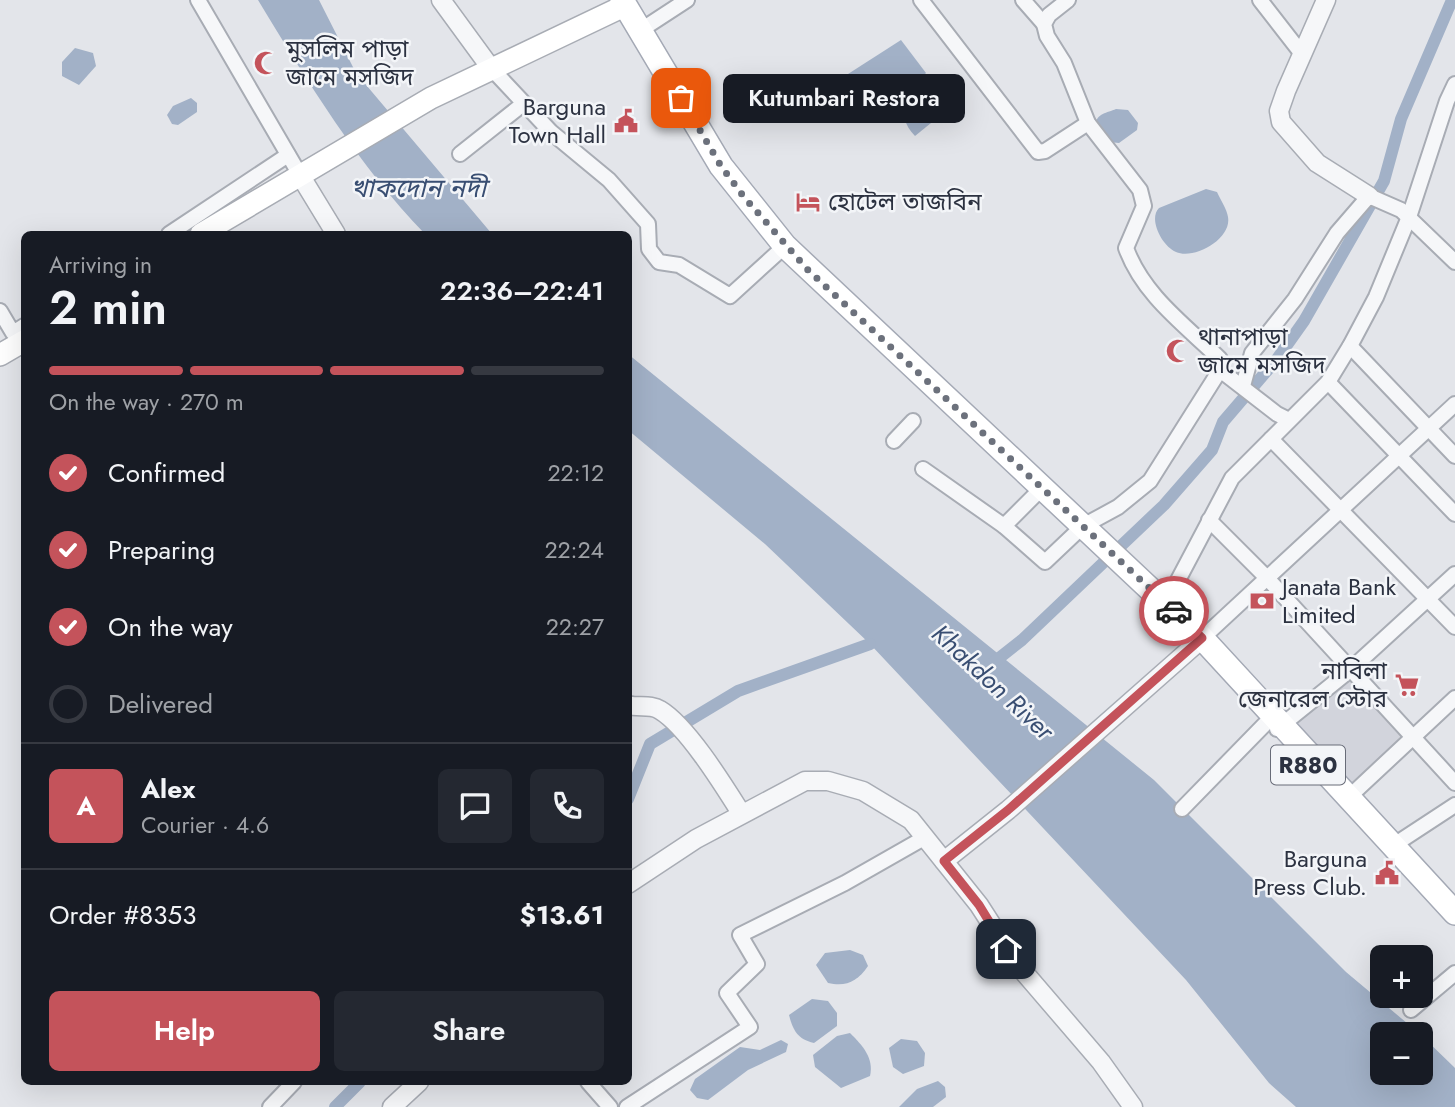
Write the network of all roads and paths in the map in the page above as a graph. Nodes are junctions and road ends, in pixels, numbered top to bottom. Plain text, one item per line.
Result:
1 (198, 0) edge
2 (441, 0) edge
3 (687, 0) edge
4 (921, 0) edge
5 (1023, 0) edge
6 (1069, 0) edge
7 (1260, 0) edge
8 (1326, 0) edge
9 (623, 3) edge
10 (1044, 24) junction
11 (641, 30) junction
12 (1302, 54) junction
13 (490, 68) junction
14 (1455, 84) edge
15 (523, 104) junction
16 (1088, 123) junction
17 (460, 154) dead end
18 (288, 155) junction
19 (300, 175) junction
20 (1369, 196) junction
21 (1405, 214) junction
22 (174, 231) edge
23 (206, 231) edge
24 (334, 231) edge
25 (785, 246) junction
26 (1455, 262) edge
27 (0, 312) edge
28 (21, 328) edge
29 (21, 343) edge
30 (1350, 346) junction
31 (0, 355) edge
32 (1220, 370) junction
33 (1328, 382) junction
34 (1243, 386) junction
35 (1455, 404) edge
36 (1283, 417) junction
37 (913, 421) dead end
38 (1428, 429) junction
39 (1271, 439) junction
40 (894, 441) dead end
41 (1455, 456) edge
42 (1400, 457) junction
43 (923, 469) dead end
44 (1042, 488) junction
45 (1340, 511) junction
46 (1455, 514) edge
47 (1209, 520) junction
48 (1004, 526) junction
49 (1090, 533) junction
50 (1455, 574) edge
51 (1267, 578) junction
52 (1427, 599) junction
53 (1166, 603) junction
54 (1455, 627) edge
55 (1199, 641) junction
56 (1350, 670) junction
57 (1455, 698) edge
58 (633, 709) edge
59 (1274, 726) junction
60 (1413, 736) junction
61 (1455, 783) edge
62 (1349, 797) junction
63 (1455, 805) edge
64 (1182, 809) dead end
65 (741, 813) junction
66 (924, 838) junction
67 (1394, 845) junction
68 (944, 861) junction
69 (632, 881) edge
70 (1455, 913) edge
71 (1455, 923) edge
72 (1455, 973) edge
73 (1411, 1010) dead end
74 (291, 1085) edge
75 (416, 1085) edge
76 (591, 1085) edge
77 (270, 1107) edge
78 (392, 1107) edge
79 (610, 1107) edge
80 (626, 1107) edge
81 (1133, 1107) edge

1 - 18 street
2 - 13 street
3 - 11 street
4 - 16 street
5 - 10 street
6 - 10 street
7 - 12 street
8 - 12 street
9 - 11 main road, R880
9 - 13 main road
10 - 16 street
11 - 25 main road, R880
12 - 20 street
13 - 15 street
13 - 19 main road
14 - 21 street
15 - 17 street
15 - 25 street
16 - 32 street
18 - 19 street
18 - 22 street
19 - 23 main road
19 - 24 street
20 - 21 street
20 - 34 street
21 - 26 street
21 - 30 street
25 - 44 main road, R880
27 - 28 street
29 - 31 main road
30 - 33 street
30 - 38 street
32 - 34 street
32 - 49 street
33 - 36 street
33 - 42 street
34 - 36 street
35 - 38 street
36 - 39 street
37 - 40 street
38 - 41 street
38 - 42 street
39 - 45 street
39 - 47 street
42 - 45 street
42 - 46 street
43 - 48 street
44 - 48 street
44 - 49 main road, R880
45 - 51 street
45 - 52 street
47 - 51 street
47 - 53 street
48 - 49 street
49 - 53 main road, R880
50 - 52 street
51 - 55 street
51 - 56 street
52 - 54 street
52 - 56 street
53 - 55 main road, R880
55 - 59 main road, R880
55 - 68 street
56 - 59 street
56 - 60 street
57 - 60 street
58 - 65 street
59 - 62 main road, R880
59 - 64 street
59 - 71 main road, R880
60 - 61 street
60 - 62 street
62 - 67 main road, R880
63 - 67 street
65 - 66 street
65 - 69 street
66 - 68 street
66 - 80 street
67 - 70 main road, R880
68 - 81 street
72 - 73 street
74 - 77 street
75 - 78 street
76 - 79 street

